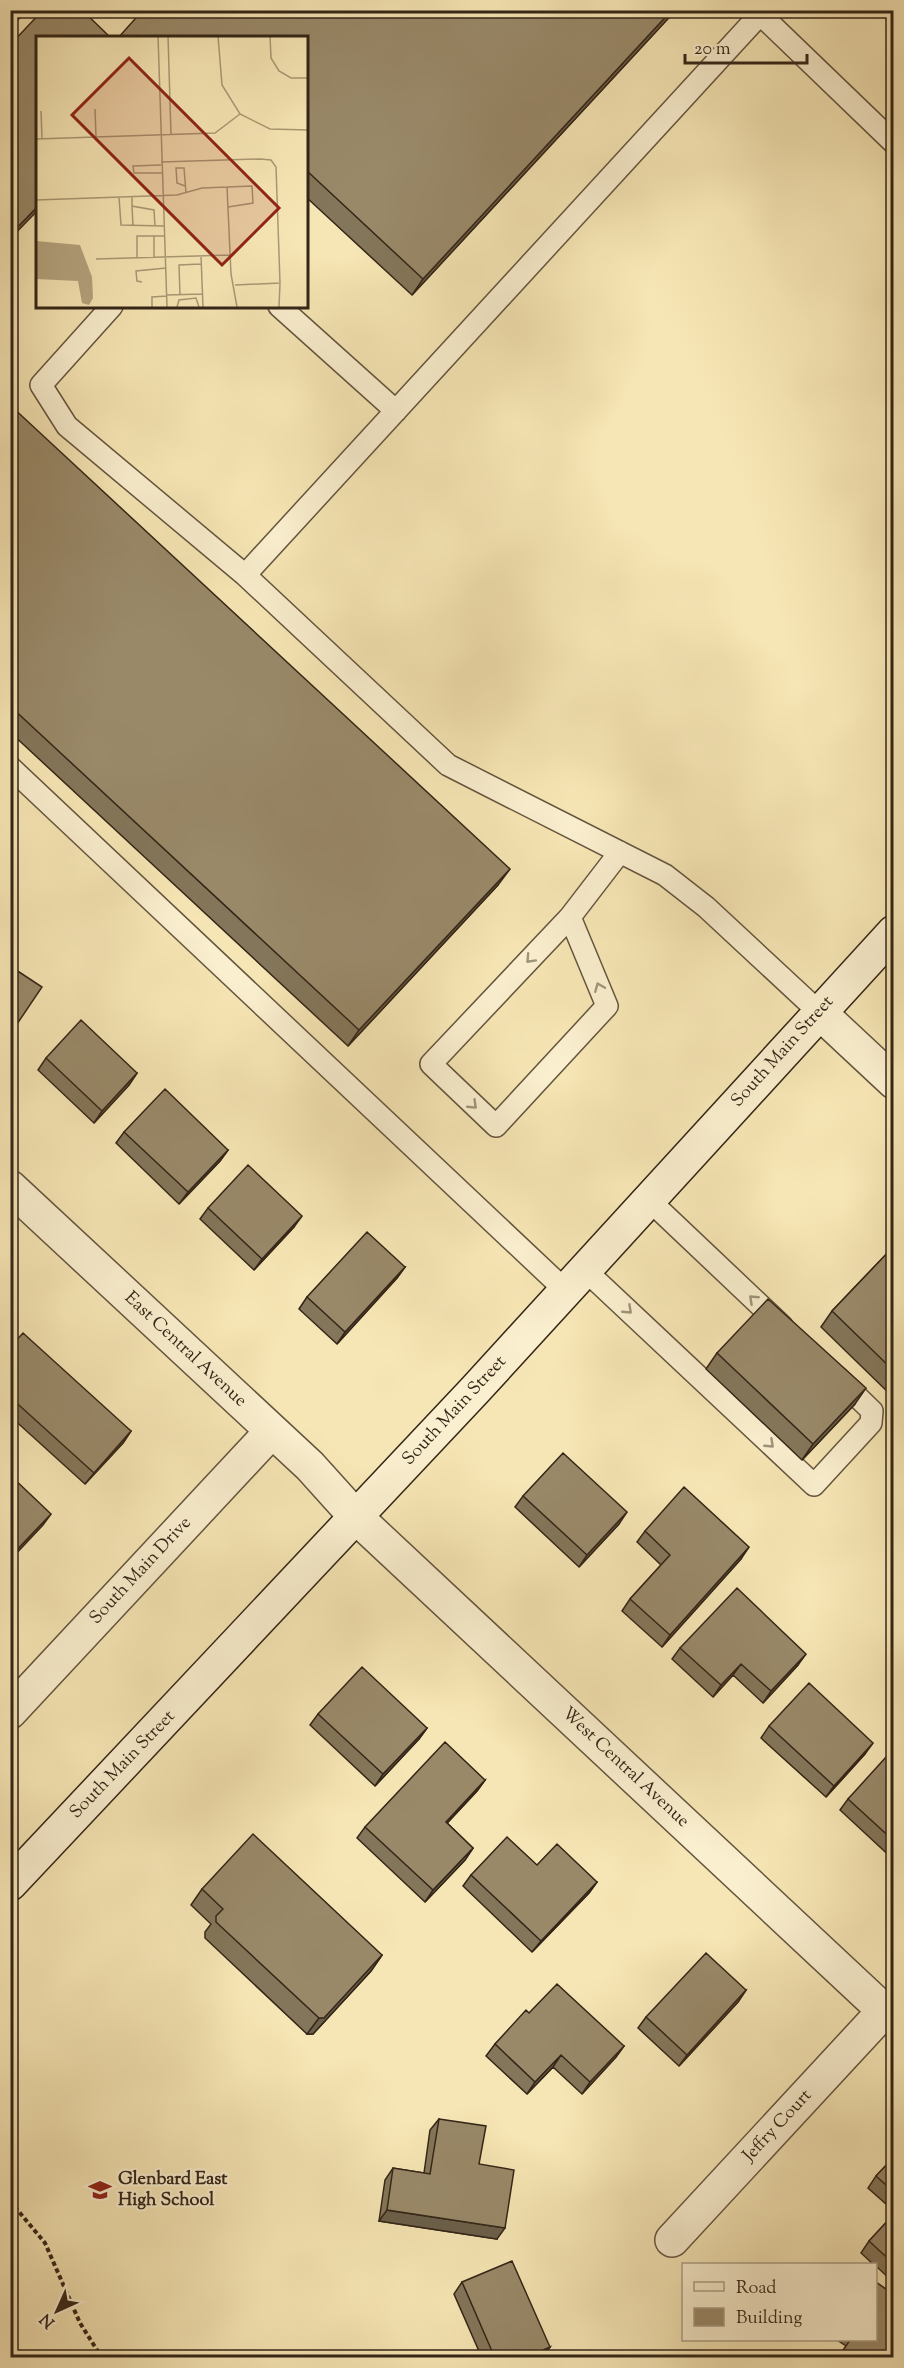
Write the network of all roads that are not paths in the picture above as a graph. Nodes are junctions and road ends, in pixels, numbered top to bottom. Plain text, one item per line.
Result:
1 (763, 13) edge
2 (894, 143) edge
3 (110, 308) edge
4 (281, 308) edge
5 (396, 411) junction
6 (245, 575) junction
7 (10, 767) edge
8 (620, 852) junction
9 (570, 917) junction
10 (894, 932) edge
11 (819, 1012) junction
12 (894, 1082) edge
13 (10, 1187) edge
14 (648, 1200) junction
15 (576, 1280) junction
16 (794, 1338) edge
17 (820, 1362) edge
18 (272, 1431) junction
19 (356, 1517) junction
20 (10, 1712) edge
21 (10, 1884) edge
22 (889, 2016) edge
23 (672, 2240) dead end

1 - 2 lane
1 - 5 lane
3 - 6 lane
4 - 5 lane
5 - 6 lane
6 - 8 lane
7 - 15 lane
8 - 9 lane
8 - 11 lane
9 -> 9 lane
10 - 11 street, South Main Street
11 - 12 street
11 - 14 street, South Main Street
13 - 18 street, East Central Avenue
14 - 15 street, South Main Street
16 -> 14 lane
15 -> 17 lane
15 - 19 street, South Main Street
18 - 19 street, East Central Avenue
18 - 20 street, South Main Drive
19 - 21 street, South Main Street
19 - 22 street, West Central Avenue
22 - 23 street, Jeffry Court

